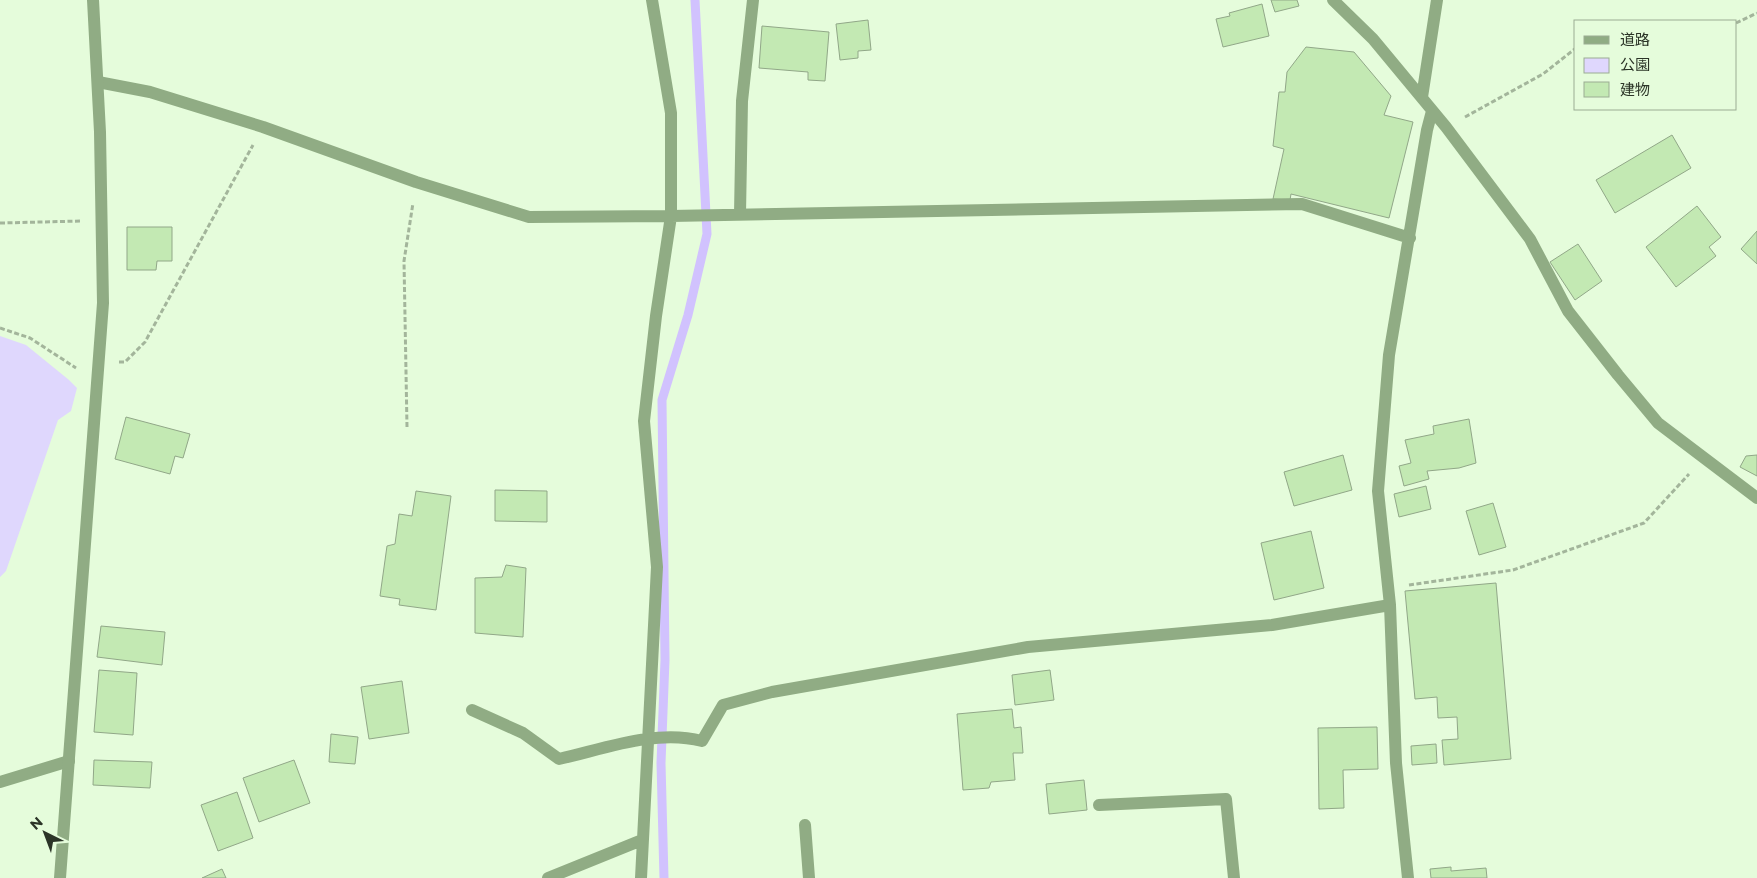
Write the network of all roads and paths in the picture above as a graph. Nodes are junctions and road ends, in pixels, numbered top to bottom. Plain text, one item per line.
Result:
1 (93, 0) edge
2 (652, 0) edge
3 (753, 0) edge
4 (1333, 0) edge
5 (1437, 0) edge
6 (1757, 13) edge
7 (1737, 23) edge
8 (1574, 50) edge
9 (98, 82) junction
10 (1422, 97) junction
11 (1432, 110) junction
12 (263, 127) junction
13 (1446, 127) junction
14 (416, 182) junction
15 (740, 214) junction
16 (676, 215) junction
17 (102, 221) junction
18 (0, 223) edge
19 (1410, 238) junction
20 (0, 328) edge
21 (99, 363) junction
22 (98, 381) junction
23 (407, 427) dead end
24 (1704, 457) junction
25 (1757, 498) edge
26 (1388, 588) junction
27 (1390, 606) junction
28 (472, 710) dead end
29 (647, 738) junction
30 (69, 761) junction
31 (0, 782) edge
32 (1099, 805) dead end
33 (805, 826) dead end
34 (642, 840) junction
35 (60, 878) edge
36 (548, 878) edge
37 (641, 878) edge
38 (809, 878) edge
39 (1234, 878) edge
40 (1408, 878) edge

1 - 9 street
2 - 16 street
3 - 15 street
4 - 10 street
5 - 10 street
6 - 7 path
8 - 13 path
9 - 12 street
9 - 17 street
10 - 11 street
11 - 13 street
11 - 19 street
12 - 14 street
12 - 21 path
13 - 24 street
14 - 16 street
14 - 23 path
15 - 16 street
15 - 19 street
16 - 29 street
17 - 18 path
17 - 21 street
19 - 26 street
20 - 22 path
21 - 22 street
22 - 30 street
24 - 25 street
24 - 26 path
26 - 27 street
27 - 29 street
27 - 40 street
28 - 29 street
29 - 34 street
30 - 31 street
30 - 35 street
32 - 39 street
33 - 38 street
34 - 36 street
34 - 37 street

